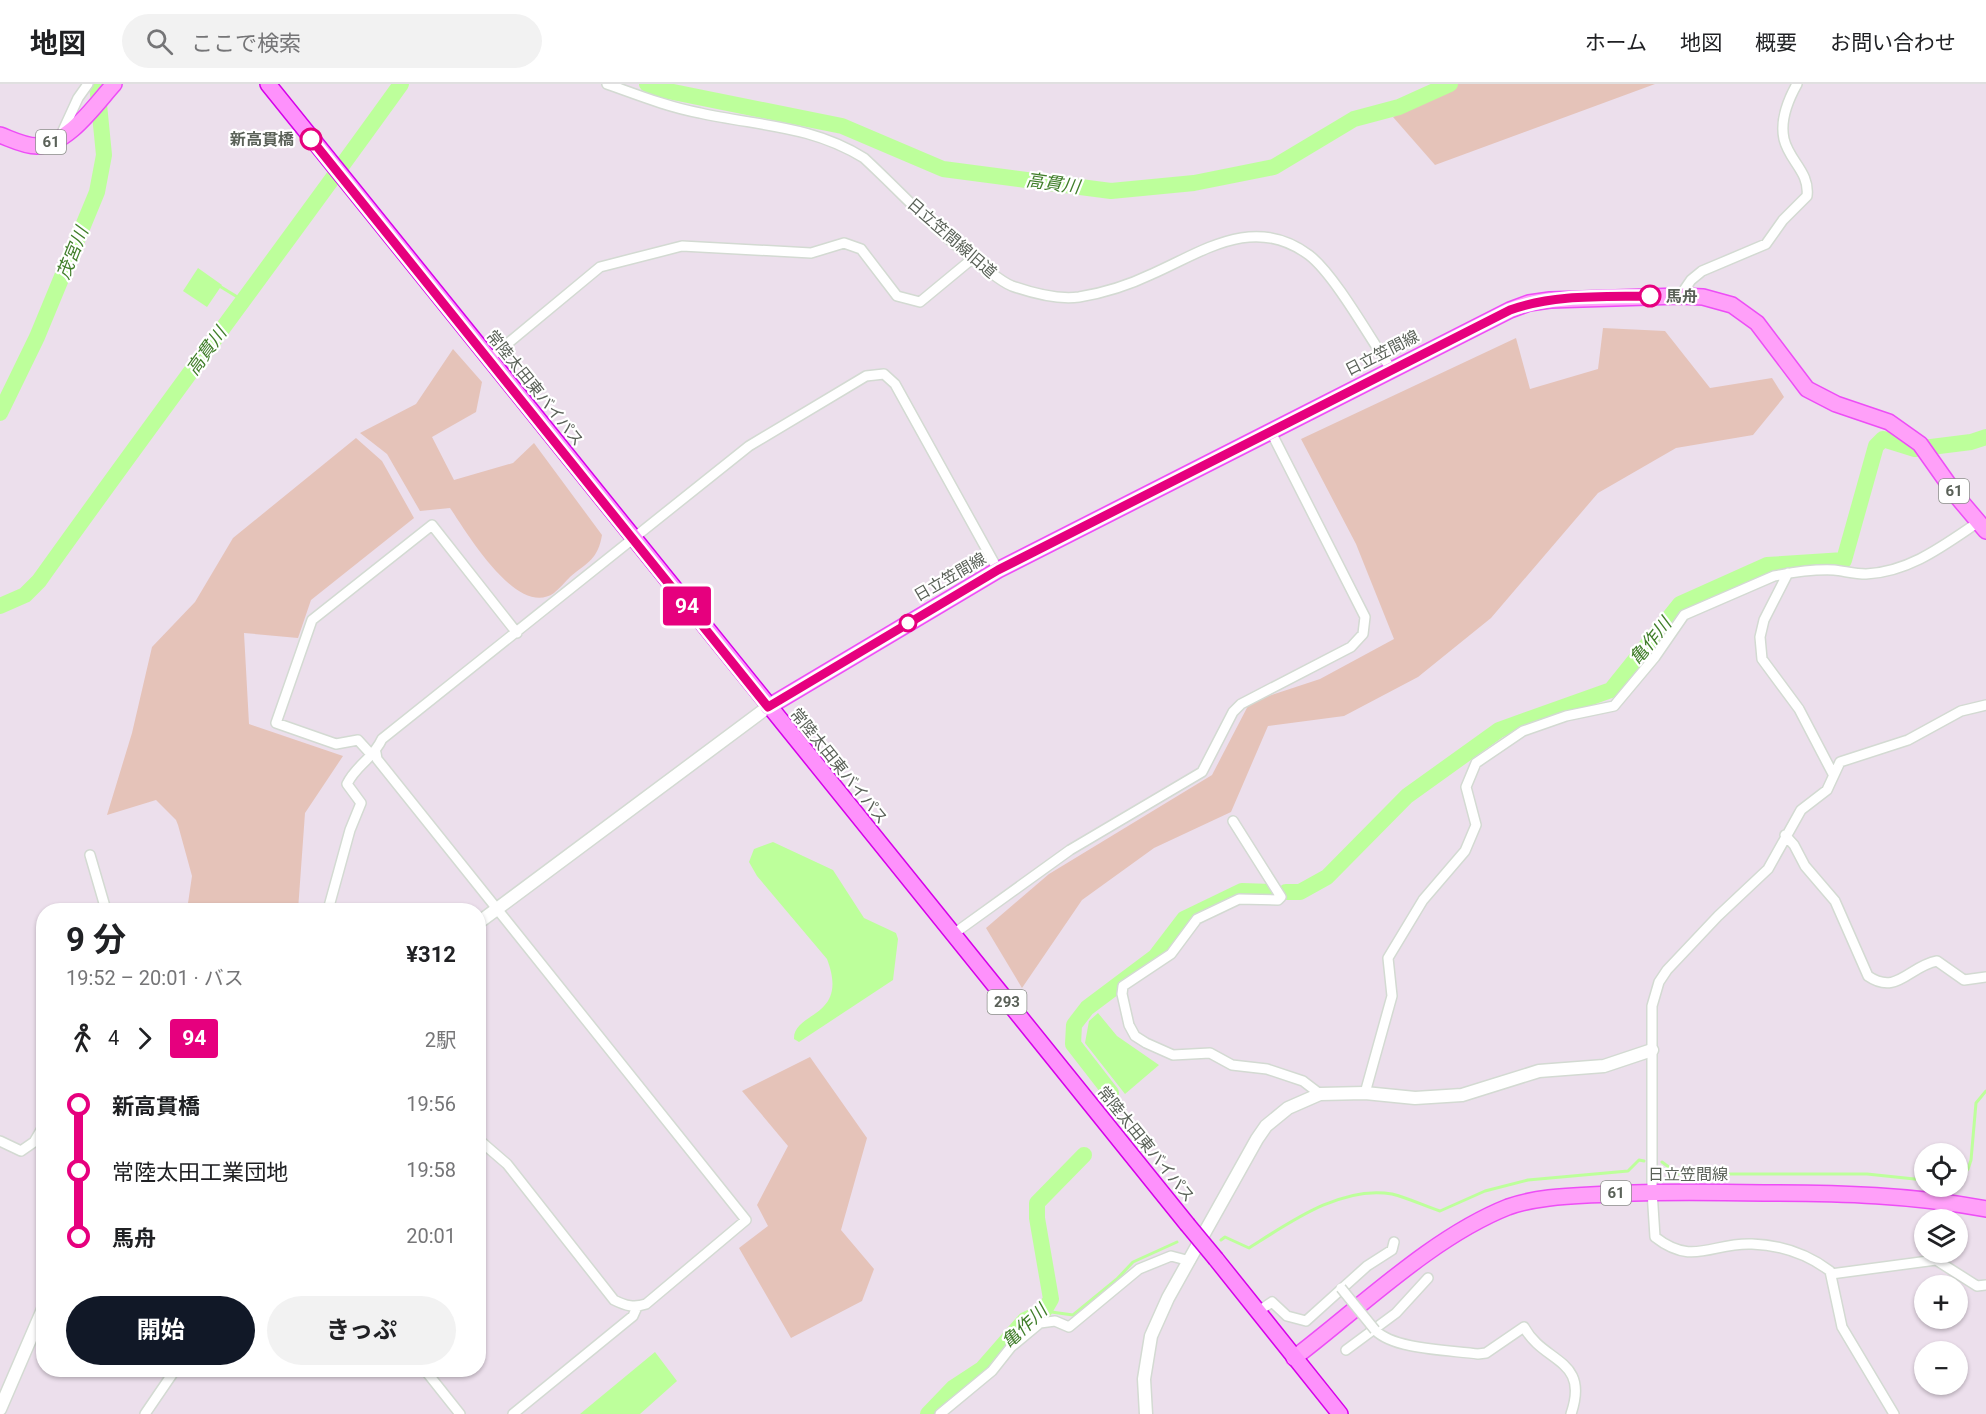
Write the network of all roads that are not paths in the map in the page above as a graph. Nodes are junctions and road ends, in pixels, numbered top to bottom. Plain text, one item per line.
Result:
1 (88, 84) edge
2 (268, 84) edge
3 (607, 84) edge
4 (1797, 84) edge
5 (109, 89) edge
6 (0, 135) edge
7 (60, 137) junction
8 (972, 259) junction
9 (1680, 296) junction
10 (489, 359) junction
11 (1392, 369) junction
12 (1270, 430) junction
13 (1982, 527) edge
14 (633, 540) junction
15 (998, 570) junction
16 (1788, 573) junction
17 (517, 633) junction
18 (1986, 705) edge
19 (768, 707) junction
20 (376, 753) junction
21 (1833, 774) junction
22 (1233, 821) dead end
23 (1785, 836) junction
24 (90, 855) dead end
25 (104, 903) edge
26 (330, 903) edge
27 (497, 909) junction
28 (486, 917) edge
29 (952, 935) junction
30 (1986, 977) edge
31 (1652, 1050) junction
32 (1365, 1093) junction
33 (1320, 1094) junction
34 (36, 1139) edge
35 (0, 1142) edge
36 (486, 1146) edge
37 (1652, 1191) junction
38 (1986, 1209) edge
39 (1394, 1242) dead end
40 (1190, 1261) junction
41 (1831, 1274) junction
42 (1428, 1278) dead end
43 (1986, 1285) edge
44 (1341, 1288) junction
45 (637, 1306) junction
46 (1257, 1312) junction
47 (36, 1326) edge
48 (1375, 1330) junction
49 (1347, 1350) dead end
50 (1294, 1358) junction
51 (170, 1377) edge
52 (431, 1377) edge
53 (0, 1409) edge
54 (145, 1414) edge
55 (460, 1414) edge
56 (513, 1414) edge
57 (940, 1414) edge
58 (1146, 1414) edge
59 (1340, 1414) edge
60 (1571, 1414) edge
61 (1894, 1414) edge

1 - 7 street
2 - 10 highway, 常陸太田東バイパス / 293
3 - 8 street, 日立笠間線旧道
4 - 9 street
5 - 7 main road, 61
6 - 7 main road, 61
8 - 10 street
8 - 11 street, 日立笠間線旧道
9 - 11 main road, 日立笠間線 / 61
9 - 13 main road, 日立笠間線 / 61
10 - 14 highway, 常陸太田東バイパス / 293
11 - 12 main road, 日立笠間線 / 61
12 - 15 main road, 日立笠間線 / 61
12 - 29 street
13 - 16 street
14 - 15 street
14 - 17 street
14 - 19 highway, 常陸太田東バイパス / 293
15 - 19 main road, 日立笠間線 / 61
16 - 21 street
16 - 32 street
17 - 20 street
17 - 20 street
18 - 21 street
19 - 27 street
19 - 29 highway, 常陸太田東バイパス / 293
20 - 26 street
20 - 27 street
21 - 23 street
22 - 33 street
23 - 30 street
23 - 31 street
24 - 25 street
27 - 28 street
27 - 45 street
29 - 46 highway, 常陸太田東バイパス / 293, bridge
31 - 32 street
31 - 37 street
32 - 33 street
33 - 40 street
34 - 35 street
36 - 45 street
37 - 38 main road, 日立笠間線 / 61
37 - 41 street
37 - 50 main road, 日立笠間線 / 61
39 - 44 street
40 - 57 street
40 - 58 street
41 - 43 street
41 - 61 street
42 - 48 street
44 - 46 street
44 - 48 street, bridge
45 - 56 street
46 - 50 highway, 常陸太田東バイパス / 293
47 - 53 street
48 - 49 street
48 - 60 street
50 - 59 highway, 常陸太田東バイパス / 293
51 - 54 street
52 - 55 street

